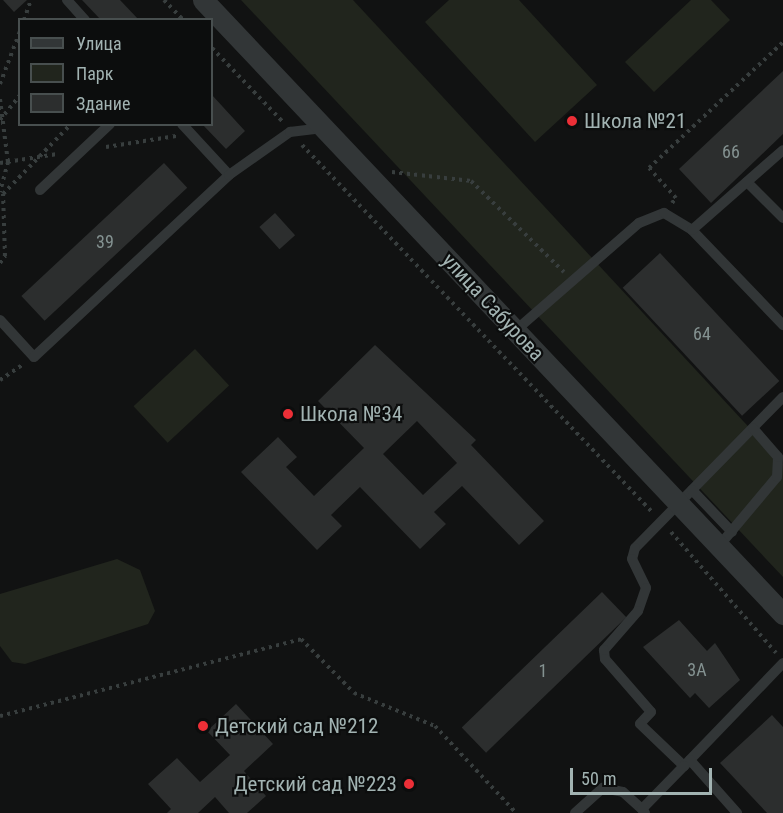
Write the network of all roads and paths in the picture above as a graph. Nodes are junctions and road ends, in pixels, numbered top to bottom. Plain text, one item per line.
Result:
1 (31, 0) edge
2 (67, 0) edge
3 (164, 0) edge
4 (203, 0) edge
5 (25, 18) edge
6 (83, 18) edge
7 (181, 18) edge
8 (18, 36) edge
9 (783, 42) edge
10 (213, 49) edge
11 (0, 84) edge
12 (18, 97) edge
13 (0, 99) edge
14 (2, 117) edge
15 (69, 126) edge
16 (108, 126) edge
17 (184, 126) edge
18 (323, 128) junction
19 (290, 132) junction
20 (781, 157) edge
21 (229, 175) junction
22 (747, 182) junction
23 (378, 186) junction
24 (40, 190) dead end
25 (2, 193) edge
26 (664, 213) junction
27 (783, 218) edge
28 (692, 230) junction
29 (0, 263) edge
30 (573, 280) junction
31 (0, 320) edge
32 (783, 325) edge
33 (515, 331) junction
34 (34, 357) junction
35 (0, 380) edge
36 (783, 397) edge
37 (753, 428) junction
38 (685, 497) junction
39 (661, 521) junction
40 (725, 539) junction
41 (783, 614) edge
42 (783, 662) edge
43 (0, 716) edge
44 (687, 763) junction
45 (644, 811) edge
46 (516, 813) edge
47 (575, 813) edge
48 (737, 813) edge

1 - 5 path
2 - 6 lane
3 - 7 path
4 - 18 street, улица Сабурова
8 - 11 path
9 - 26 path
10 - 19 path
12 - 14 path
13 - 14 path
14 - 25 path
15 - 25 path
16 - 24 lane
17 - 21 lane
18 - 19 lane
18 - 23 street, улица Сабурова
19 - 21 lane
19 - 39 path
20 - 22 lane
21 - 34 lane
22 - 27 lane
22 - 28 lane
23 - 30 path
23 - 33 street, улица Сабурова
25 - 29 path
26 - 28 lane
26 - 30 lane
28 - 32 lane
30 - 33 lane
31 - 34 lane
33 - 38 street, улица Сабурова
34 - 35 path
36 - 37 lane
37 - 38 lane
37 - 40 lane
38 - 39 lane
38 - 40 street, улица Сабурова
39 - 42 path
39 - 44 lane
40 - 41 street, улица Сабурова
42 - 44 lane
43 - 46 path
44 - 45 lane
44 - 48 lane
45 - 47 lane

